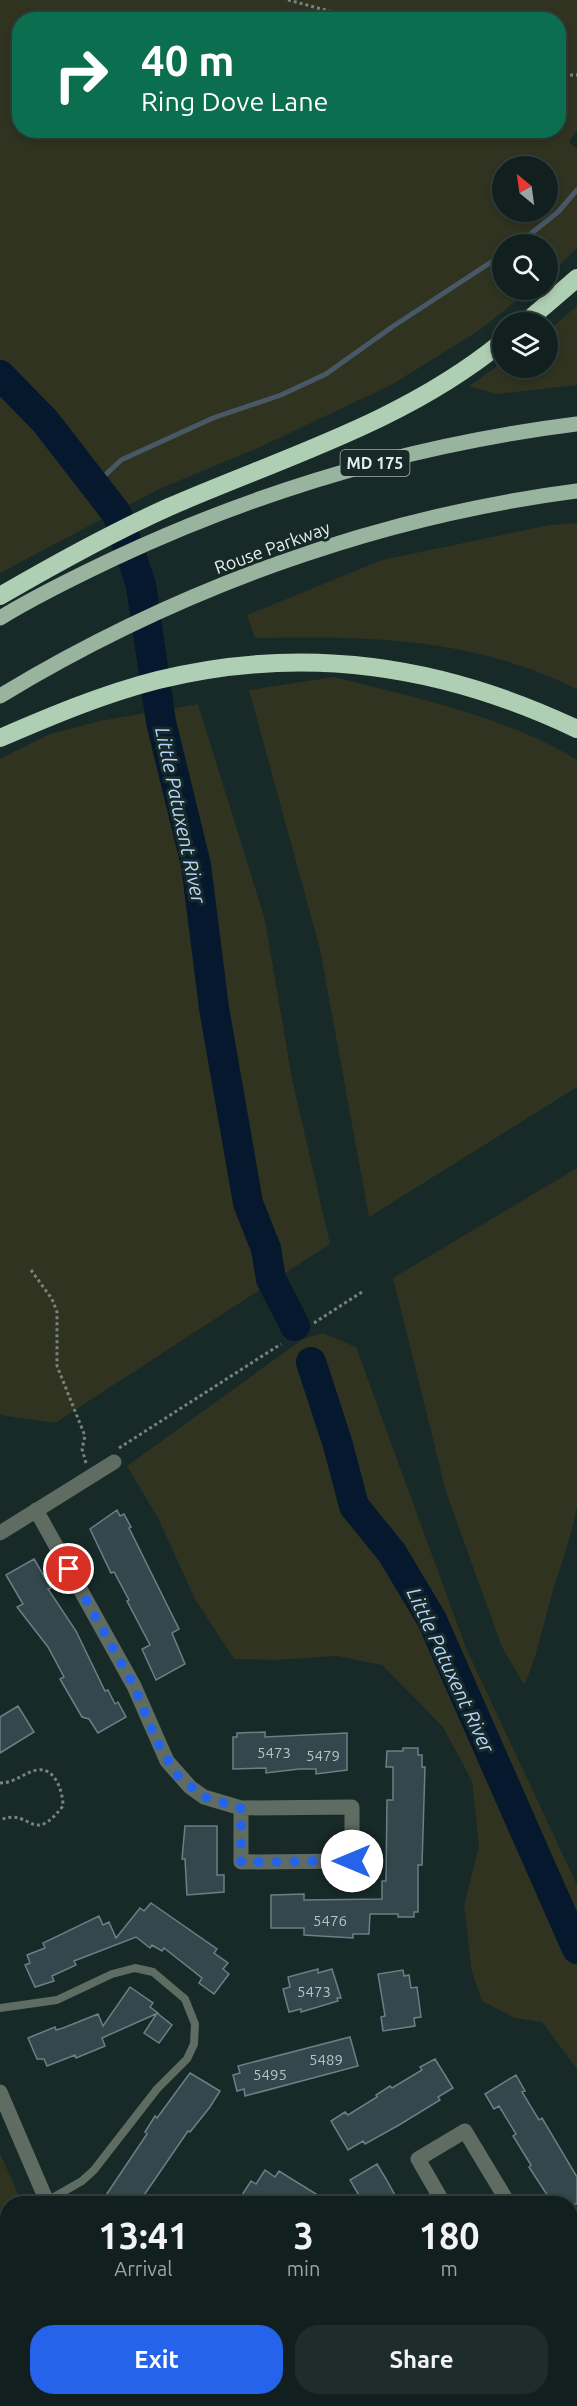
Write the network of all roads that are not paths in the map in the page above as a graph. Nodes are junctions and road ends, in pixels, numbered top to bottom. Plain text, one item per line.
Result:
1 (577, 278) edge
2 (538, 312) edge
3 (492, 349) edge
4 (577, 424) edge
5 (577, 491) edge
6 (0, 596) edge
7 (0, 618) edge
8 (0, 696) edge
9 (577, 729) edge
10 (0, 738) edge
11 (114, 1462) road end
12 (36, 1510) junction
13 (0, 1533) edge
14 (241, 1808) junction
15 (0, 2008) edge
16 (0, 2092) edge
17 (45, 2196) edge
18 (58, 2196) edge
19 (439, 2196) edge
20 (504, 2196) edge

1 - 2 highway
3 - 6 highway
4 - 7 main road, MD 175
5 - 8 main road, Rouse Parkway
9 - 10 highway
11 - 12 street
12 - 13 street
12 - 14 street
14 - 14 street
15 - 18 lane
16 - 17 street
19 - 20 street

